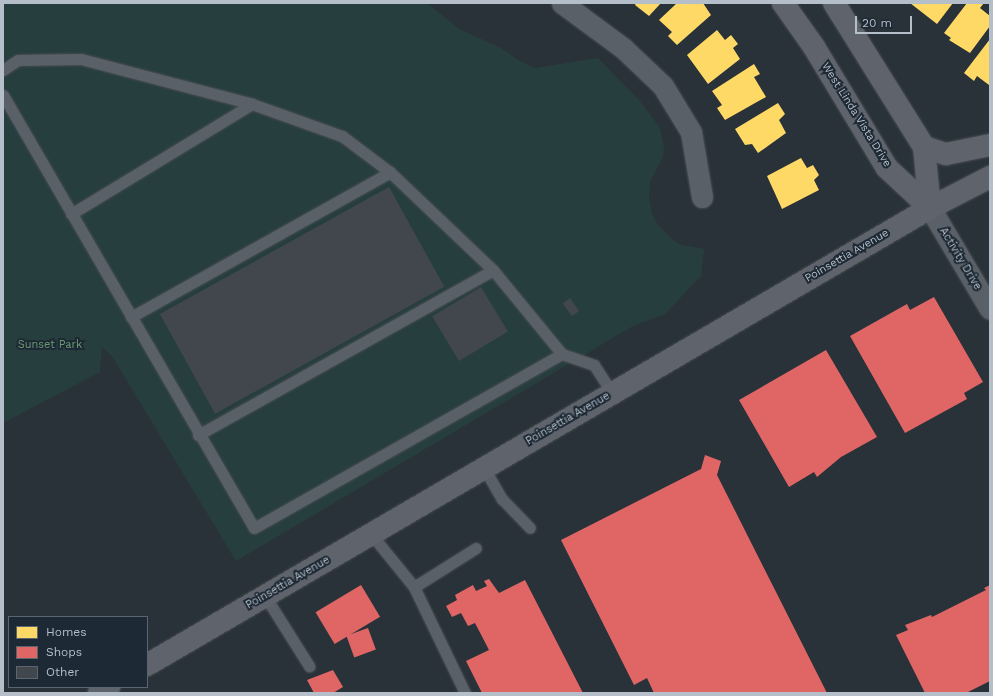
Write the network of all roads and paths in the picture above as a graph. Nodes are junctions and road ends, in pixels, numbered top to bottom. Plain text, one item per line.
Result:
1 (562, 3) edge
2 (783, 3) edge
3 (834, 3) edge
4 (3, 70) edge
5 (3, 96) edge
6 (252, 104) junction
7 (990, 145) edge
8 (924, 147) junction
9 (390, 172) junction
10 (990, 177) edge
11 (702, 197) dead end
12 (930, 208) junction
13 (71, 214) junction
14 (493, 270) junction
15 (990, 310) edge
16 (131, 317) junction
17 (562, 354) junction
18 (612, 393) junction
19 (198, 435) junction
20 (484, 468) junction
21 (530, 528) dead end
22 (371, 534) junction
23 (476, 548) dead end
24 (414, 587) junction
25 (265, 596) junction
26 (148, 664) edge
27 (309, 666) dead end
28 (465, 693) edge

1 - 11 street
2 - 12 main road, West Linda Vista Drive
3 - 8 main road
4 - 6 lane
5 - 13 lane
6 - 9 lane
6 - 13 lane
7 - 8 main road
8 - 12 main road
9 - 14 lane
9 - 16 lane
10 - 12 main road, Poinsettia Avenue
12 - 15 street, Activity Drive
12 - 18 main road, Poinsettia Avenue
13 - 16 lane
14 - 17 lane
14 - 19 lane
16 - 19 lane
17 - 18 lane
17 - 19 lane
18 - 20 main road, Poinsettia Avenue
20 - 21 lane
20 - 22 main road, Poinsettia Avenue
22 - 24 lane
22 - 25 main road, Poinsettia Avenue
23 - 24 lane
24 - 28 lane
25 - 26 main road, Poinsettia Avenue
25 - 27 lane

